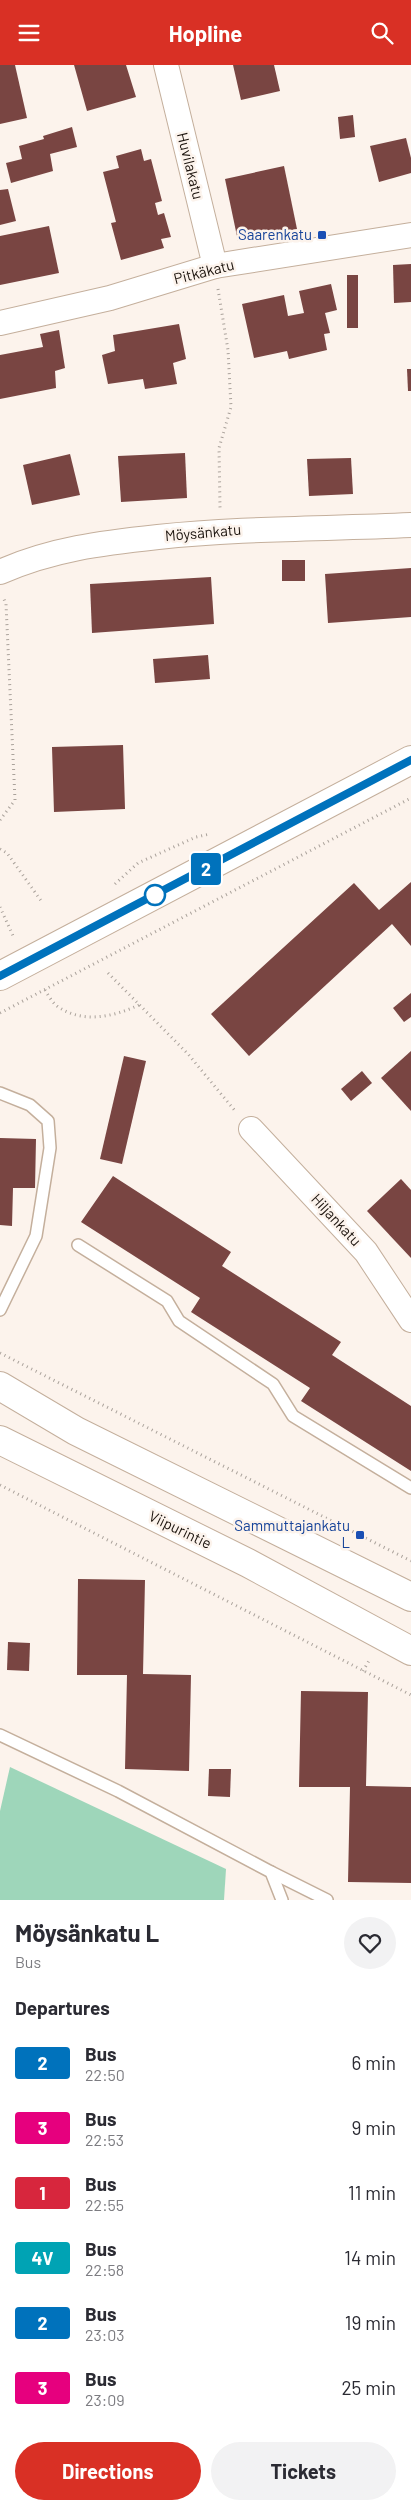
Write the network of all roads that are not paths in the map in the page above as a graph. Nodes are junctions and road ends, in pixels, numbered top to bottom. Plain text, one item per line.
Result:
1 (166, 65) edge
2 (411, 235) edge
3 (215, 266) junction
4 (0, 323) edge
5 (411, 525) edge
6 (0, 572) edge
7 (411, 760) edge
8 (0, 976) edge
9 (0, 1093) edge
10 (251, 1129) road end
11 (78, 1245) dead end
12 (0, 1310) edge
13 (411, 1320) edge
14 (0, 1387) edge
15 (0, 1440) edge
16 (411, 1488) edge
17 (411, 1597) edge
18 (411, 1651) edge
19 (0, 1735) edge
20 (271, 1872) junction
21 (282, 1900) edge
22 (327, 1900) edge

1 - 3 street, Huvilakatu
2 - 3 street, Pitkäkatu
3 - 4 street, Pitkäkatu
5 - 6 street, Möysänkatu
7 - 8 main road
9 - 12 lane
10 - 13 street, Hiljankatu
11 - 16 lane
14 - 17 main road
15 - 18 main road, Viipurintie
19 - 20 lane
20 - 21 lane
20 - 22 lane

